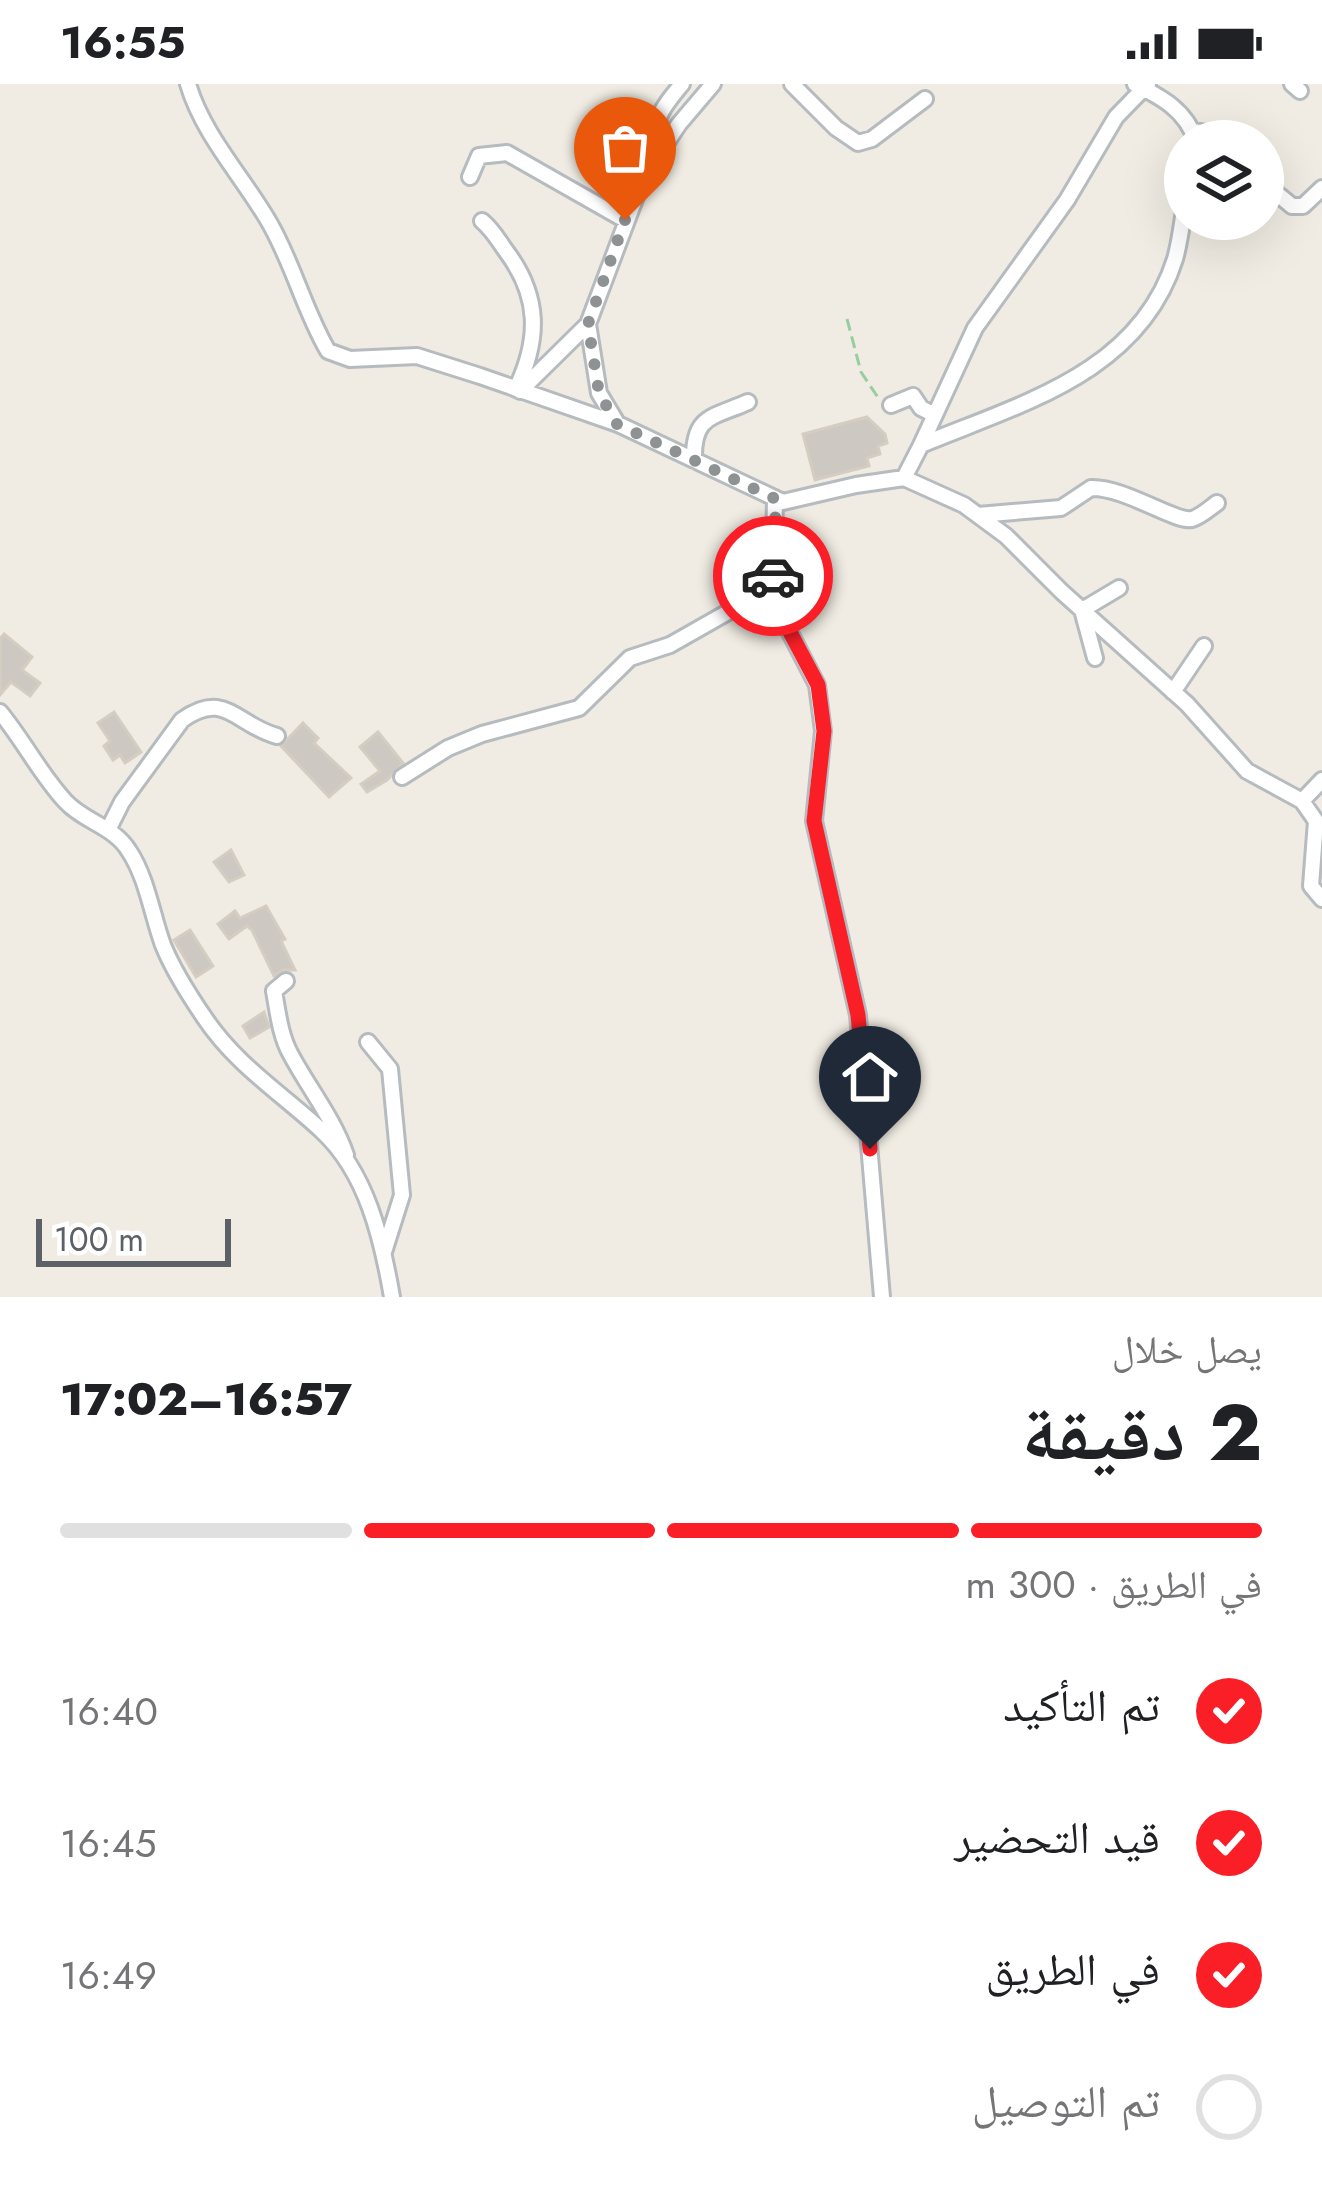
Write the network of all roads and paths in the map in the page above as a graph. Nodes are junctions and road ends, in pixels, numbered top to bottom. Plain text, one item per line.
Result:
1 (188, 84) edge
2 (682, 84) edge
3 (713, 84) edge
4 (792, 84) edge
5 (1142, 86) edge
6 (926, 99) dead end
7 (1183, 120) edge
8 (661, 150) junction
9 (470, 177) dead end
10 (1322, 188) edge
11 (1284, 199) edge
12 (625, 220) junction
13 (482, 221) dead end
14 (1178, 240) edge
15 (847, 319) dead end
16 (588, 324) junction
17 (518, 390) junction
18 (748, 402) dead end
19 (891, 405) joint
20 (934, 415) junction
21 (617, 424) junction
22 (920, 445) junction
23 (694, 460) junction
24 (904, 478) junction
25 (776, 499) junction
26 (1216, 503) dead end
27 (978, 515) junction
28 (1119, 588) dead end
29 (1059, 590) junction
30 (1045, 599) dead end
31 (773, 600) junction
32 (1082, 610) junction
33 (1204, 646) dead end
34 (1095, 658) dead end
35 (1173, 692) junction
36 (0, 712) edge
37 (277, 736) dead end
38 (402, 777) dead end
39 (1322, 780) edge
40 (1302, 801) junction
41 (108, 830) junction
42 (1322, 899) edge
43 (286, 981) dead end
44 (368, 1042) dead end
45 (350, 1166) junction
46 (384, 1252) junction
47 (392, 1297) edge
48 (882, 1297) edge

1 - 17 street
2 - 8 street
3 - 8 street
4 - 6 street
5 - 7 street
5 - 20 street
8 - 12 street
9 - 12 street
10 - 11 street
12 - 16 street
13 - 17 street
14 - 22 street
15 - 19 path
16 - 17 street
16 - 21 street
17 - 21 street
18 - 23 street
19 - 20 street
20 - 22 street
21 - 23 street
22 - 24 street
23 - 25 street
24 - 25 street
24 - 27 street
25 - 31 street
26 - 27 street
27 - 29 street
28 - 32 street
29 - 30 street
29 - 32 street
31 - 38 street
31 - 48 street
32 - 34 street
32 - 35 street
33 - 35 street
35 - 40 street
36 - 41 street
37 - 41 street
39 - 40 street
40 - 42 street
41 - 45 street
43 - 45 street
44 - 46 street
45 - 46 street
46 - 47 street

